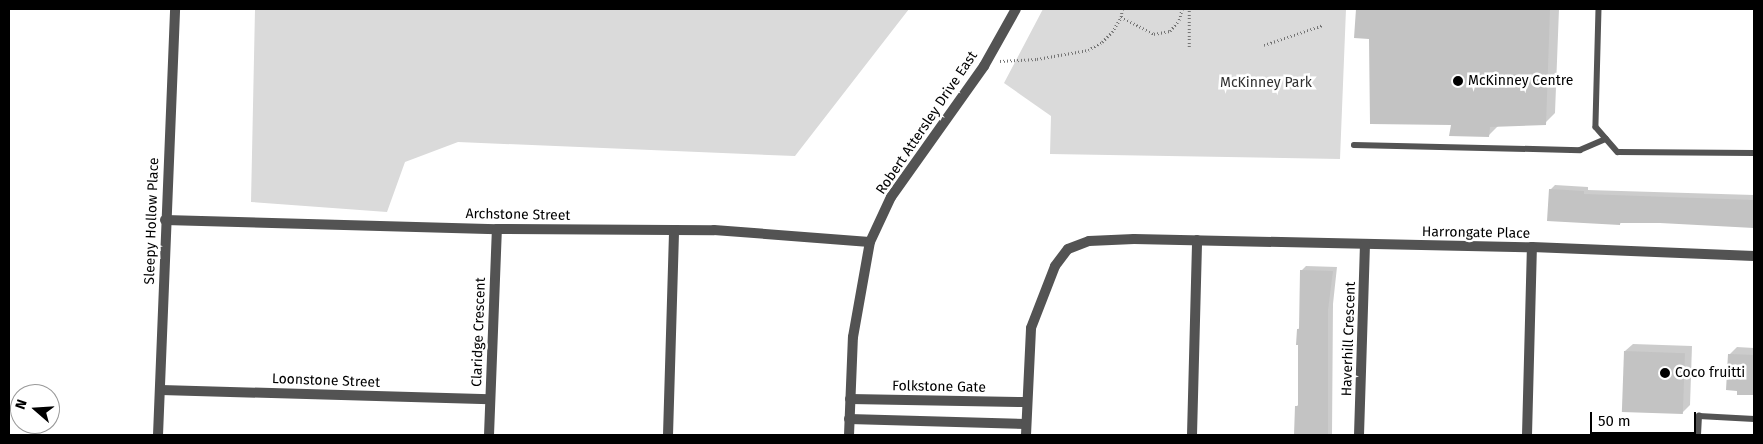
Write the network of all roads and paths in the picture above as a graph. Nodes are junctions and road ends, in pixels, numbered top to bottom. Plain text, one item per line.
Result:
1 (175, 9) edge
2 (1016, 9) edge
3 (1122, 9) edge
4 (1182, 9) edge
5 (1189, 9) edge
6 (1599, 9) edge
7 (1121, 17) junction
8 (1323, 25) dead end
9 (1264, 46) dead end
10 (1189, 47) dead end
11 (986, 62) junction
12 (1606, 139) junction
13 (1354, 146) dead end
14 (1754, 153) edge
15 (165, 220) junction
16 (497, 229) junction
17 (674, 231) junction
18 (1196, 240) junction
19 (870, 242) junction
20 (1365, 244) junction
21 (1532, 247) junction
22 (1754, 256) edge
23 (161, 390) junction
24 (490, 399) junction
25 (850, 399) junction
26 (1027, 402) junction
27 (849, 419) junction
28 (1754, 419) edge
29 (1026, 424) junction
30 (158, 435) edge
31 (489, 435) edge
32 (668, 435) edge
33 (849, 435) edge
34 (1026, 435) edge
35 (1192, 435) edge
36 (1359, 435) edge
37 (1527, 435) edge
38 (1698, 435) edge

1 - 15 street, Sleepy Hollow Place
2 - 11 street, Robert Attersley Drive East
3 - 7 path
4 - 7 path
5 - 10 path
6 - 12 lane
7 - 11 path
8 - 9 path
11 - 19 street, Robert Attersley Drive East
12 - 13 lane
12 - 14 lane
15 - 16 street, Archstone Street
15 - 23 street, Sleepy Hollow Place
16 - 17 street, Archstone Street
16 - 24 street, Claridge Crescent
17 - 19 street, Archstone Street
17 - 32 street
18 - 20 street, Harrongate Place
18 - 26 street, Harrongate Place
18 - 35 street
19 - 25 street, Robert Attersley Drive East
20 - 21 street, Harrongate Place
20 - 36 street, Haverhill Crescent
21 - 22 street, Harrongate Place
21 - 37 street
23 - 24 street, Loonstone Street
23 - 30 street, Sleepy Hollow Place
24 - 31 street, Claridge Crescent
25 - 26 street, Folkstone Gate
25 - 27 street, Robert Attersley Drive East
26 - 29 street, Harrongate Place
27 - 29 street
27 - 33 street, Robert Attersley Drive East
28 - 38 lane
29 - 34 street, Harrongate Place

